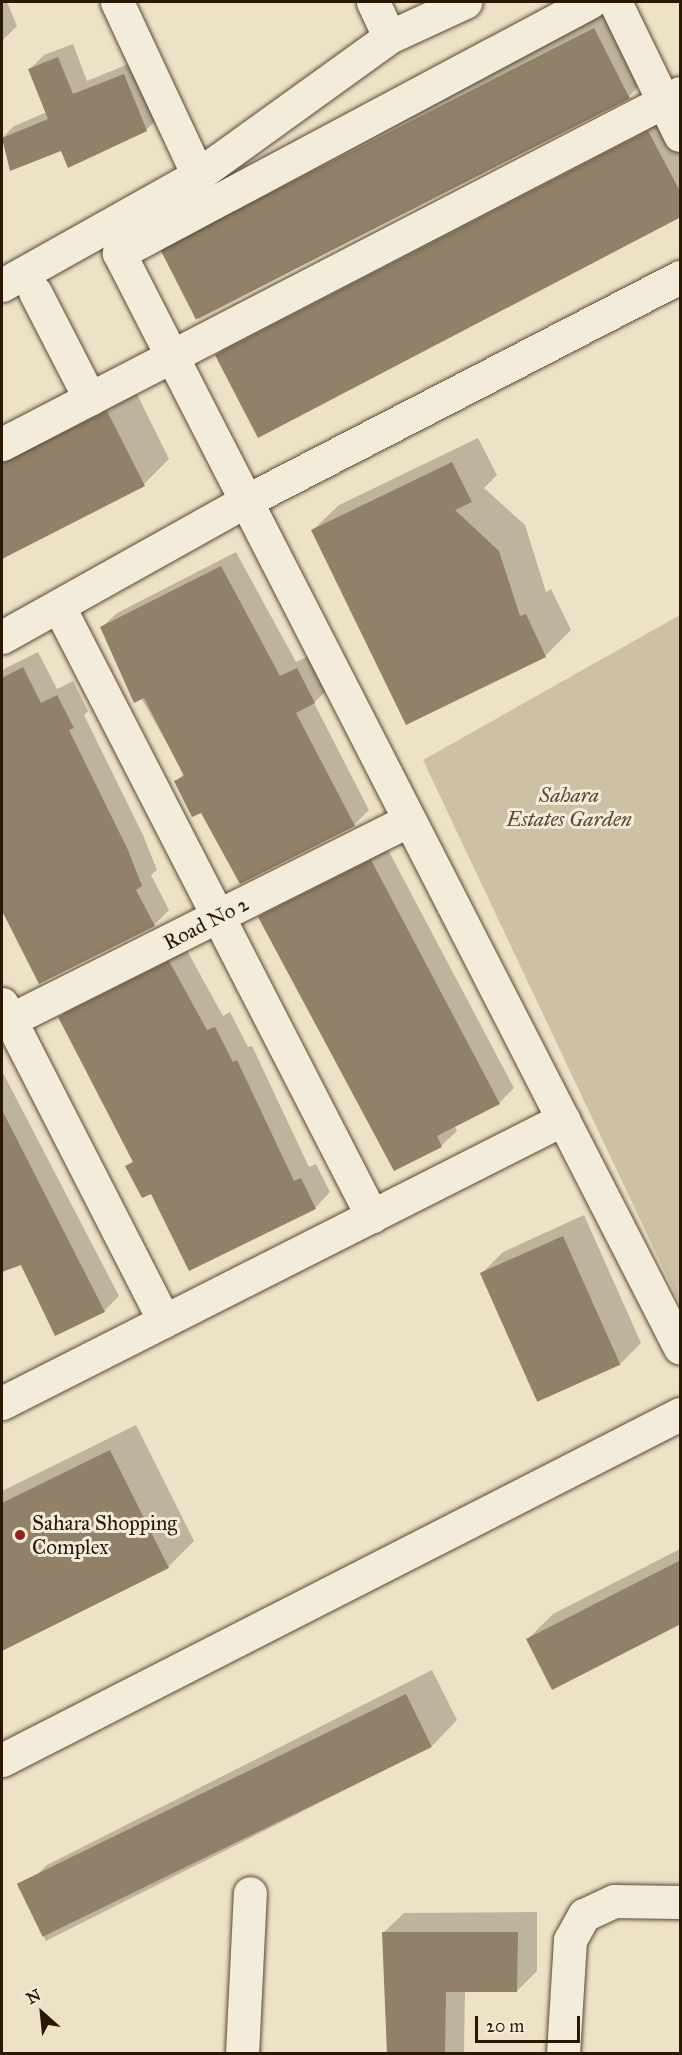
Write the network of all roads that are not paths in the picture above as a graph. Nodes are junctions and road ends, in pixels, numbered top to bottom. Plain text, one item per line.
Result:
1 (117, 2) edge
2 (373, 2) edge
3 (465, 2) edge
4 (590, 2) edge
5 (615, 2) edge
6 (389, 37) junction
7 (672, 98) edge
8 (681, 135) edge
9 (198, 175) junction
10 (681, 277) edge
11 (2, 285) edge
12 (35, 292) dead end
13 (171, 358) junction
14 (90, 399) junction
15 (2, 444) edge
16 (244, 502) junction
17 (59, 607) junction
18 (2, 637) edge
19 (409, 820) junction
20 (218, 916) junction
21 (4, 1016) edge
22 (563, 1119) junction
23 (372, 1216) junction
24 (164, 1321) junction
25 (681, 1348) edge
26 (2, 1403) edge
27 (681, 1414) edge
28 (2, 1760) edge
29 (250, 1893) dead end
30 (681, 1902) edge
31 (242, 2054) edge
32 (563, 2054) edge

1 - 9 street
2 - 6 street
3 - 6 street
4 - 13 street
5 - 7 street
6 - 9 street
7 - 8 street
7 - 13 street
9 - 11 street
10 - 16 street
12 - 14 street
13 - 14 street
13 - 16 street
14 - 15 street
16 - 17 street
16 - 19 street
17 - 18 street
17 - 20 street
19 - 20 street, Road No 2
19 - 22 street
20 - 21 street, Road No 2
20 - 23 street
21 - 24 street
22 - 23 street
22 - 25 street
23 - 24 street
24 - 26 street
27 - 28 street
29 - 31 street
30 - 32 street

